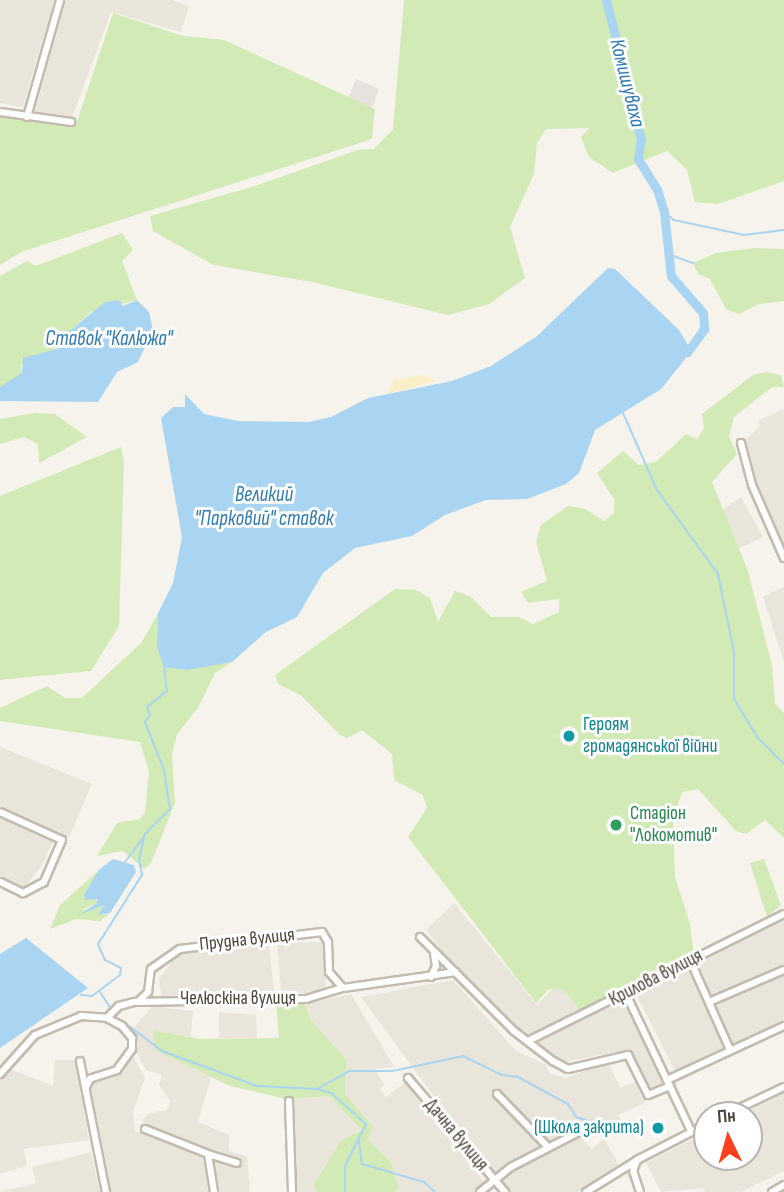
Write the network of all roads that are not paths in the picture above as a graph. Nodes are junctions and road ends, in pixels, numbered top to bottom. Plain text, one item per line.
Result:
1 (60, 0) edge
2 (0, 112) edge
3 (27, 117) junction
4 (71, 122) dead end
5 (741, 443) dead end
6 (784, 558) edge
7 (0, 812) edge
8 (0, 882) edge
9 (784, 914) edge
10 (420, 937) dead end
11 (433, 951) junction
12 (690, 960) junction
13 (784, 970) edge
14 (456, 972) junction
15 (431, 977) junction
16 (343, 988) junction
17 (148, 992) junction
18 (626, 994) junction
19 (155, 1000) junction
20 (139, 1002) junction
21 (709, 1002) junction
22 (107, 1018) junction
23 (784, 1026) edge
24 (528, 1041) junction
25 (730, 1050) junction
26 (80, 1061) dead end
27 (0, 1074) edge
28 (408, 1078) dead end
29 (668, 1083) junction
30 (86, 1087) junction
31 (784, 1087) edge
32 (497, 1094) dead end
33 (289, 1101) dead end
34 (754, 1101) edge
35 (145, 1129) dead end
36 (691, 1131) joint
37 (577, 1133) dead end
38 (548, 1147) junction
39 (208, 1154) junction
40 (637, 1160) junction
41 (237, 1163) dead end
42 (492, 1179) junction
43 (784, 1185) edge
44 (106, 1192) edge
45 (214, 1192) edge
46 (292, 1192) edge
47 (480, 1192) edge
48 (505, 1192) edge
49 (586, 1192) edge
50 (640, 1192) edge
51 (772, 1192) edge

1 - 3 street
2 - 3 street
3 - 4 street
5 - 6 street
7 - 8 street
9 - 12 street, Крилова вулиця
10 - 11 street
11 - 14 street
11 - 15 street
12 - 18 street, Крилова вулиця
12 - 21 street
13 - 21 street
14 - 15 street, Челюскіна вулиця
14 - 24 street
15 - 16 street, Челюскіна вулиця
16 - 17 street, Прудна вулиця
16 - 19 street, Челюскіна вулиця
17 - 19 street
17 - 20 street, Прудна вулиця
18 - 24 street, Крилова вулиця
18 - 29 street
19 - 20 street, Челюскіна вулиця
20 - 22 street, Челюскіна вулиця
21 - 25 street
22 - 27 street
22 - 30 street
23 - 25 street
24 - 29 street
25 - 29 street
26 - 30 street
28 - 42 street, Дачна вулиця
29 - 36 street
30 - 44 street
31 - 34 street
32 - 38 street
33 - 46 street
35 - 39 street
36 - 40 street
37 - 38 street
38 - 42 street
39 - 41 street
39 - 45 street
40 - 49 street
40 - 50 street
42 - 47 street
42 - 48 street, Дачна вулиця
43 - 51 street

